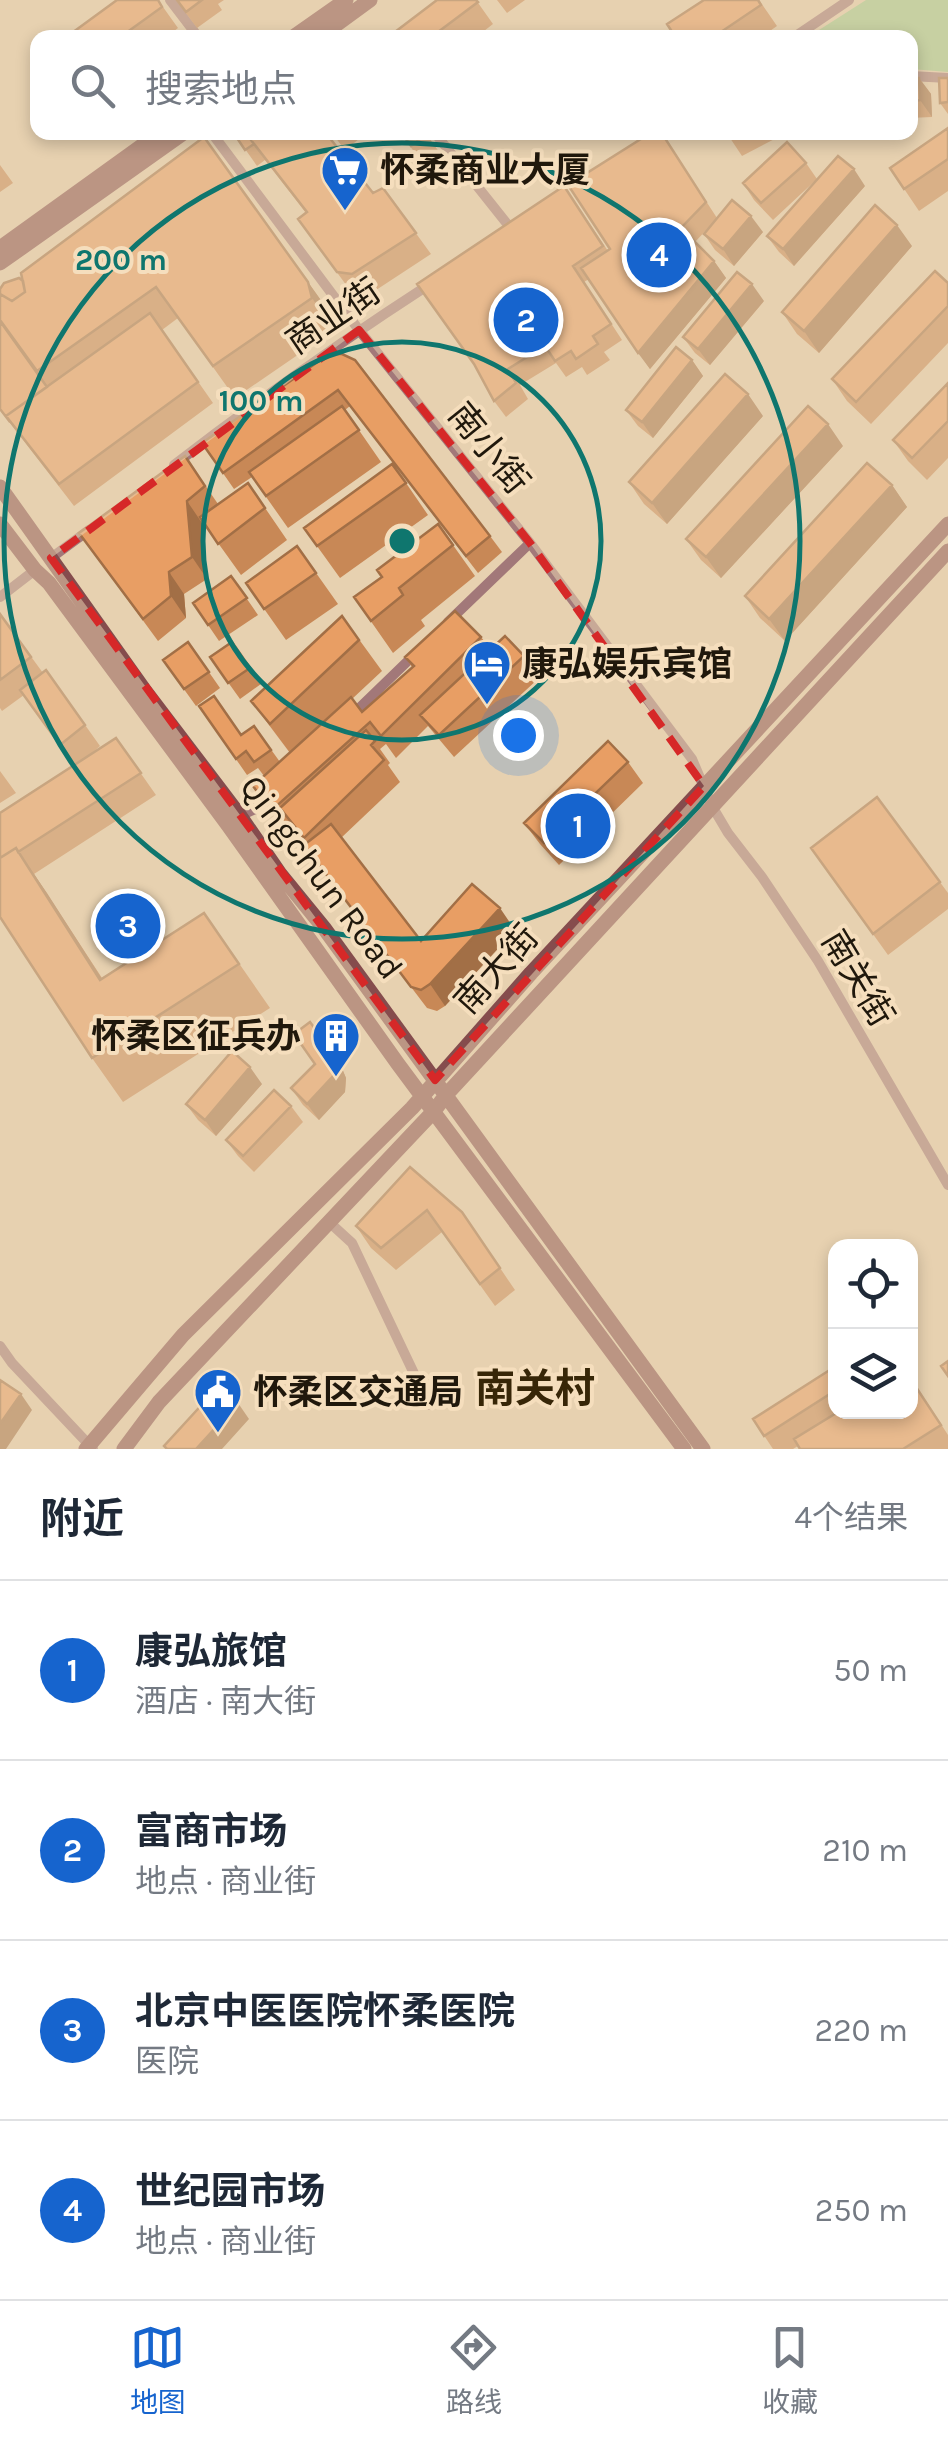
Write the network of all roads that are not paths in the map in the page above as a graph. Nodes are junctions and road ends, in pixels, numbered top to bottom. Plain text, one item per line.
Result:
1 (170, 0) edge
2 (346, 0) edge
3 (370, 0) edge
4 (849, 0) edge
5 (193, 30) edge
6 (303, 30) edge
7 (329, 30) edge
8 (806, 30) edge
9 (918, 76) edge
10 (948, 78) edge
11 (151, 140) edge
12 (174, 140) edge
13 (217, 140) edge
14 (440, 140) edge
15 (528, 220) edge
16 (512, 230) junction
17 (497, 240) edge
18 (0, 248) edge
19 (0, 263) edge
20 (436, 280) edge
21 (359, 330) junction
22 (161, 475) edge
23 (0, 486) edge
24 (98, 523) edge
25 (0, 524) edge
26 (948, 524) edge
27 (530, 543) junction
28 (948, 551) edge
29 (51, 558) junction
30 (35, 570) junction
31 (0, 597) edge
32 (433, 637) edge
33 (419, 650) edge
34 (336, 730) edge
35 (280, 784) edge
36 (704, 786) junction
37 (712, 806) junction
38 (240, 816) junction
39 (435, 1080) junction
40 (446, 1095) junction
41 (422, 1096) junction
42 (434, 1112) junction
43 (948, 1186) edge
44 (329, 1222) junction
45 (0, 1346) edge
46 (429, 1405) dead end
47 (89, 1448) edge
48 (124, 1449) edge
49 (684, 1449) edge
50 (703, 1449) edge

1 - 5 street
2 - 6 main road
3 - 7 main road
4 - 8 street
9 - 10 street
11 - 18 main road
12 - 19 main road
13 - 21 street, 南小街
14 - 16 street
15 - 16 street
16 - 17 street
20 - 21 street, 商业街
21 - 22 street, 商业街
21 - 27 street, 南小街
23 - 29 main road, Qingchun Road
24 - 29 street
25 - 30 main road, Qingchun Road
26 - 36 main road, 南大街
27 - 32 street
27 - 36 street, 南小街
28 - 37 main road, 南大街
29 - 38 main road, Qingchun Road
30 - 31 street
30 - 41 main road, Qingchun Road
33 - 34 street
35 - 38 street
36 - 37 street, 南小街
36 - 39 main road, 南大街
37 - 40 main road, 南大街
37 - 43 street, 南关街
38 - 39 main road, Qingchun Road
39 - 40 main road, Qingchun Road
39 - 41 main road, 南大街
40 - 42 main road, 南大街
40 - 50 main road, Qingchun Road
41 - 42 main road, Qingchun Road
41 - 47 main road, 南大街
42 - 44 main road, 南大街
42 - 49 main road, Qingchun Road
44 - 46 street
44 - 48 main road, 南大街
45 - 47 street

